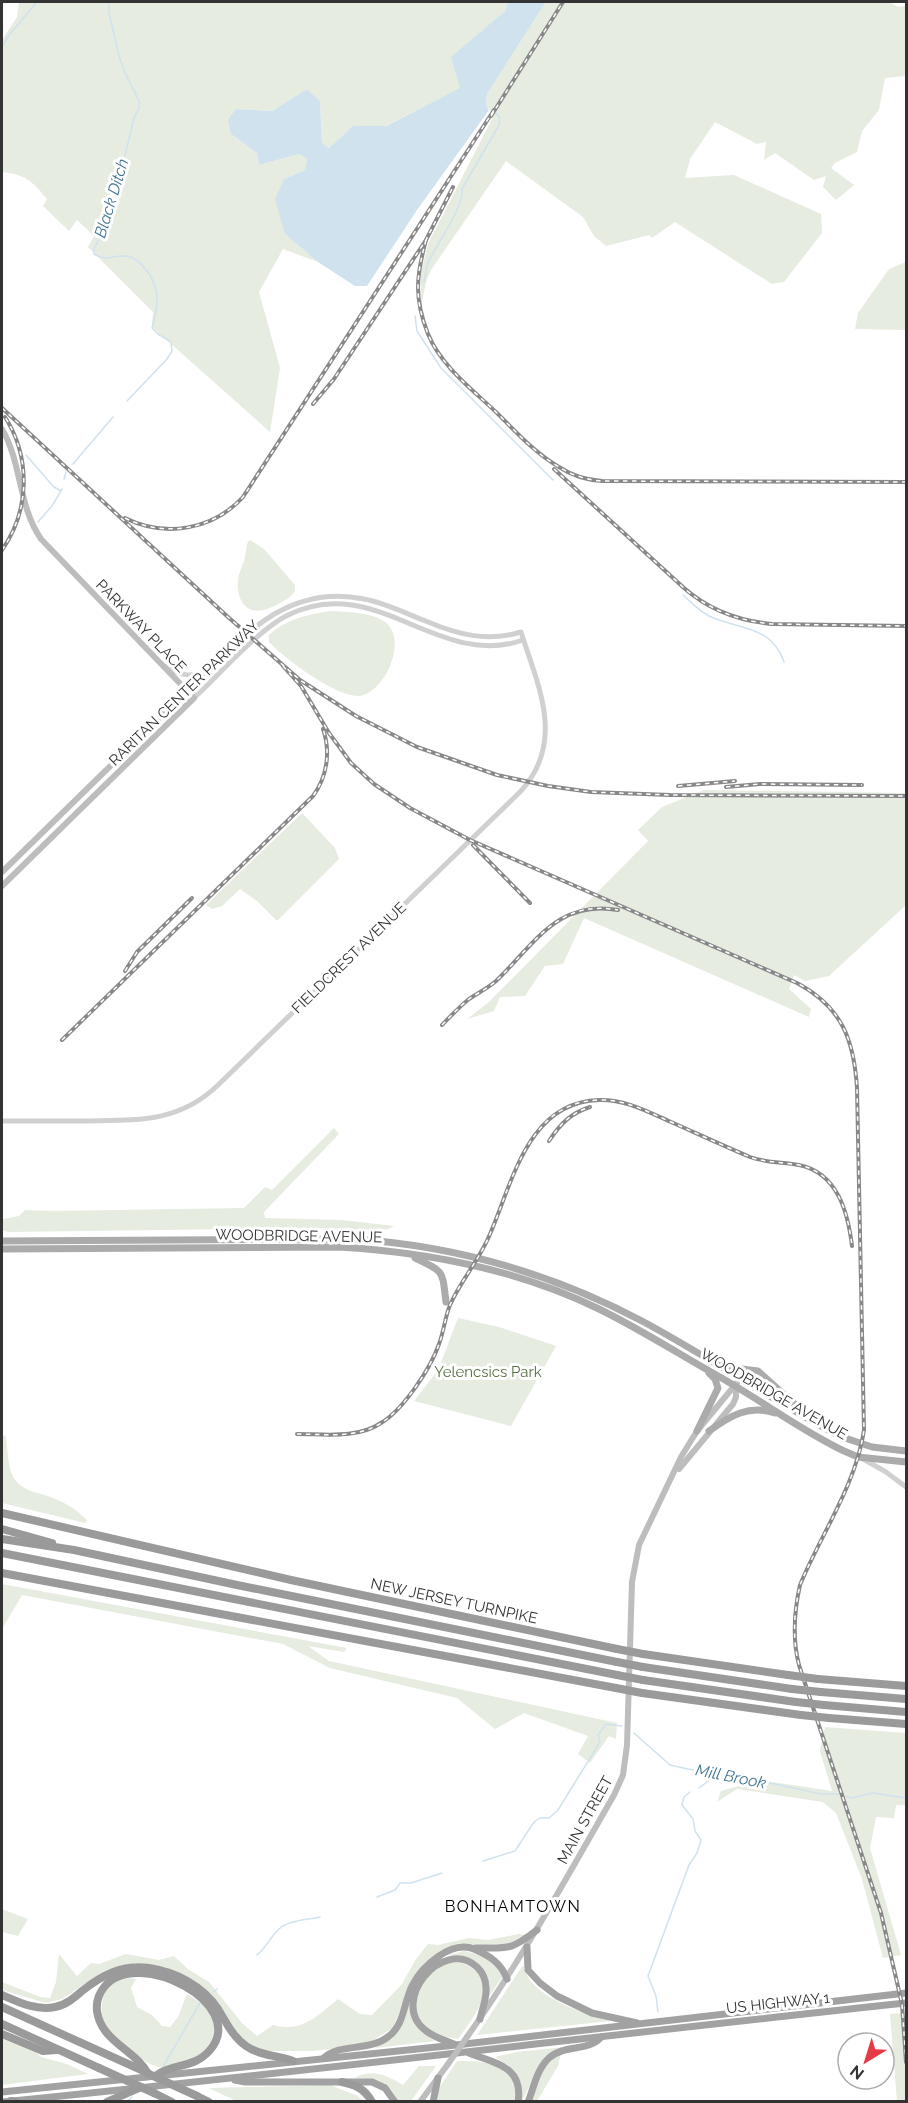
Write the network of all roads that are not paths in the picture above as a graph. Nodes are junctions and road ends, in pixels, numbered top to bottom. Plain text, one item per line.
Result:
1 (2, 429) edge
2 (521, 632) joint
3 (523, 640) junction
4 (159, 662) junction
5 (214, 665) junction
6 (188, 691) junction
7 (194, 698) junction
8 (2, 872) edge
9 (2, 886) edge
10 (2, 1121) edge
11 (2, 1241) edge
12 (2, 1249) edge
13 (407, 1254) junction
14 (446, 1302) dead end
15 (717, 1365) junction
16 (750, 1369) junction
17 (707, 1371) junction
18 (740, 1379) junction
19 (736, 1387) junction
20 (782, 1416) junction
21 (819, 1425) junction
22 (697, 1431) junction
23 (709, 1431) junction
24 (906, 1451) edge
25 (858, 1456) junction
26 (906, 1462) edge
27 (671, 1479) junction
28 (906, 1487) edge
29 (2, 1513) edge
30 (2, 1529) edge
31 (2, 1539) edge
32 (74, 1550) junction
33 (2, 1553) edge
34 (2, 1573) edge
35 (906, 1686) edge
36 (906, 1699) edge
37 (906, 1712) edge
38 (906, 1724) edge
39 (537, 1930) junction
40 (527, 1947) junction
41 (470, 1948) junction
42 (507, 1979) junction
43 (906, 1992) edge
44 (2, 1995) edge
45 (906, 2003) edge
46 (2, 2007) edge
47 (480, 2019) junction
48 (2, 2024) edge
49 (641, 2024) junction
50 (2, 2034) edge
51 (601, 2037) junction
52 (456, 2044) junction
53 (59, 2050) junction
54 (468, 2053) junction
55 (323, 2058) junction
56 (293, 2061) junction
57 (152, 2074) junction
58 (229, 2078) junction
59 (438, 2078) junction
60 (342, 2082) junction
61 (141, 2087) junction
62 (2, 2092) edge
63 (163, 2099) edge
64 (14, 2101) edge
65 (2, 2102) edge
66 (107, 2102) edge
67 (209, 2102) edge
68 (372, 2102) edge
69 (394, 2102) edge
70 (420, 2102) edge
71 (433, 2102) edge
72 (518, 2102) edge
73 (528, 2102) edge

1 - 4 main road, PARKWAY PLACE
2 - 3 street, FIELDCREST AVENUE
2 - 5 street, RARITAN CENTER PARKWAY
3 - 7 street, RARITAN CENTER PARKWAY
3 - 10 street, FIELDCREST AVENUE
4 - 5 street
4 - 6 main road, PARKWAY PLACE
5 - 6 street, RARITAN CENTER PARKWAY
6 - 7 main road, PARKWAY PLACE
6 - 8 main road, RARITAN CENTER PARKWAY
7 - 9 main road, RARITAN CENTER PARKWAY
11 - 15 main road, WOODBRIDGE AVENUE
12 - 13 main road, WOODBRIDGE AVENUE
13 - 14 main road
13 - 17 main road, WOODBRIDGE AVENUE
15 - 16 main road
15 - 18 main road, WOODBRIDGE AVENUE
16 - 18 main road
16 - 21 main road
17 - 19 main road, WOODBRIDGE AVENUE
17 - 22 main road
18 - 19 main road, MAIN STREET
18 - 21 main road, WOODBRIDGE AVENUE
19 - 20 main road, WOODBRIDGE AVENUE
19 - 22 main road, MAIN STREET
19 - 23 main road, MAIN STREET
20 - 23 main road
20 - 25 main road, WOODBRIDGE AVENUE
21 - 24 main road, WOODBRIDGE AVENUE
22 - 27 main road, MAIN STREET
23 - 27 main road, MAIN STREET
25 - 26 main road, WOODBRIDGE AVENUE
25 - 28 street
27 - 39 main road, MAIN STREET
29 - 35 highway, NEW JERSEY TURNPIKE, bridge
30 - 32 highway
31 - 32 highway, NEW JERSEY TURNPIKE
32 - 36 highway, NEW JERSEY TURNPIKE, bridge
33 - 37 highway, bridge
34 - 38 highway, bridge
39 - 40 main road, MAIN STREET
39 - 41 highway
40 - 42 main road, MAIN STREET
40 - 49 highway
41 - 42 highway
41 - 55 highway
42 - 47 main road, MAIN STREET
43 - 49 highway
44 - 56 highway
45 - 51 highway, US HIGHWAY 1
46 - 57 highway
47 - 52 highway
47 - 59 main road, MAIN STREET, bridge
48 - 53 highway
49 - 52 highway
50 - 53 highway
51 - 54 highway
51 - 73 highway
52 - 55 highway
53 - 63 highway, bridge
54 - 58 highway
54 - 72 highway
55 - 56 highway
56 - 57 highway
57 - 57 highway
57 - 62 highway
57 - 67 highway, bridge
58 - 60 highway
58 - 61 highway
59 - 70 main road, MAIN STREET
59 - 71 highway
60 - 68 highway
60 - 69 highway
61 - 64 highway
61 - 66 highway
64 - 65 highway

